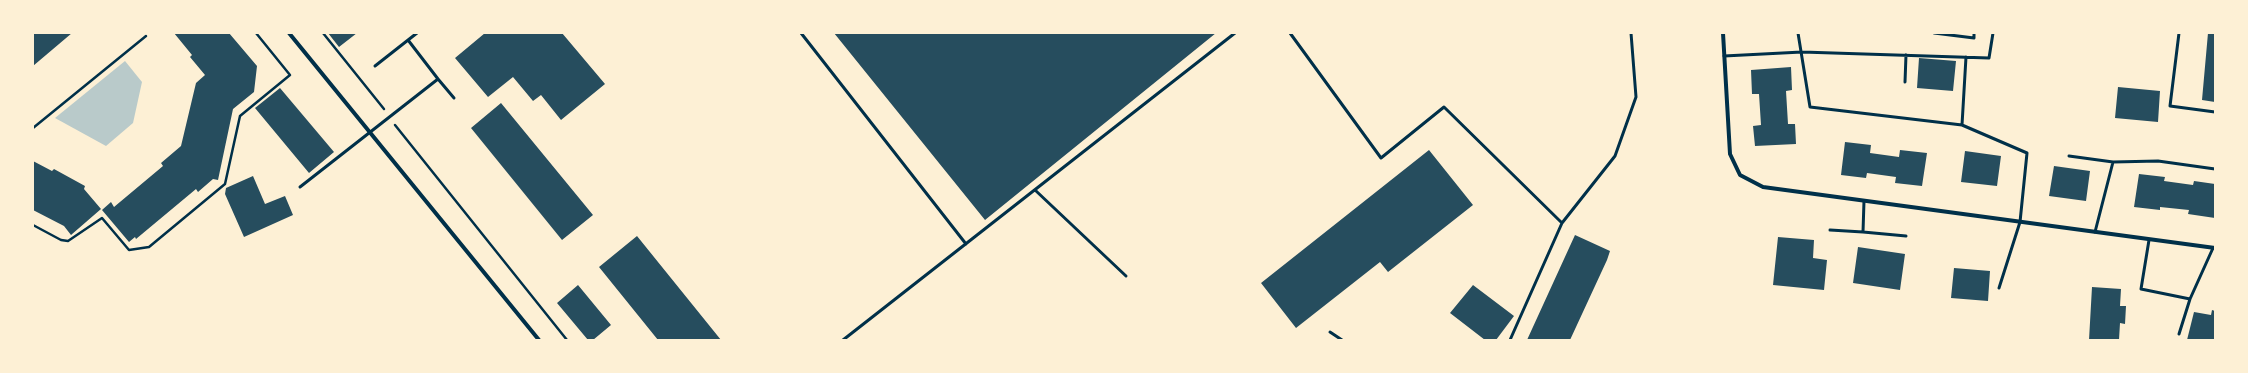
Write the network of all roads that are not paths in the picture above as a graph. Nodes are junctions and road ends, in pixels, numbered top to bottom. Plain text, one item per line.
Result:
1 (289, 33) edge
2 (418, 33) edge
3 (801, 33) edge
4 (1235, 33) edge
5 (1290, 33) edge
6 (1631, 33) edge
7 (1723, 33) edge
8 (1798, 33) edge
9 (1934, 33) edge
10 (1974, 33) edge
11 (1993, 33) edge
12 (2179, 33) edge
13 (408, 40) junction
14 (1802, 52) junction
15 (1906, 55) junction
16 (1724, 56) junction
17 (1966, 57) junction
18 (375, 66) dead end
19 (438, 79) junction
20 (1905, 82) dead end
21 (454, 98) dead end
22 (2215, 112) edge
23 (1962, 125) junction
24 (371, 133) junction
25 (2069, 156) dead end
26 (2113, 162) junction
27 (2215, 169) edge
28 (300, 187) dead end
29 (1035, 190) junction
30 (1864, 201) junction
31 (2020, 222) junction
32 (1562, 223) junction
33 (1830, 230) dead end
34 (1863, 232) junction
35 (2095, 232) junction
36 (1906, 236) dead end
37 (2149, 240) junction
38 (966, 244) junction
39 (2214, 248) edge
40 (1126, 276) dead end
41 (1999, 288) dead end
42 (2190, 299) junction
43 (1330, 332) dead end
44 (2179, 334) dead end
45 (539, 340) edge
46 (843, 340) edge
47 (1342, 340) edge
48 (1510, 340) edge

1 - 24 street
2 - 13 lane
3 - 38 lane
4 - 29 lane
5 - 32 lane
6 - 32 lane
7 - 16 street
8 - 14 lane
9 - 10 lane
11 - 17 lane
12 - 22 lane
13 - 18 lane
13 - 19 lane
14 - 15 lane
14 - 16 lane
14 - 23 lane
15 - 17 lane
15 - 20 lane
16 - 30 street
17 - 23 lane
19 - 21 lane
19 - 24 lane
23 - 31 lane
24 - 28 lane
24 - 45 street
25 - 26 lane
26 - 27 lane
26 - 35 lane
29 - 38 lane
29 - 40 lane
30 - 31 street
30 - 34 lane
31 - 35 street
31 - 41 lane
32 - 48 lane
33 - 34 lane
34 - 36 lane
35 - 37 street
37 - 39 street
37 - 42 lane
38 - 46 lane
39 - 42 lane
42 - 44 lane
43 - 47 lane

